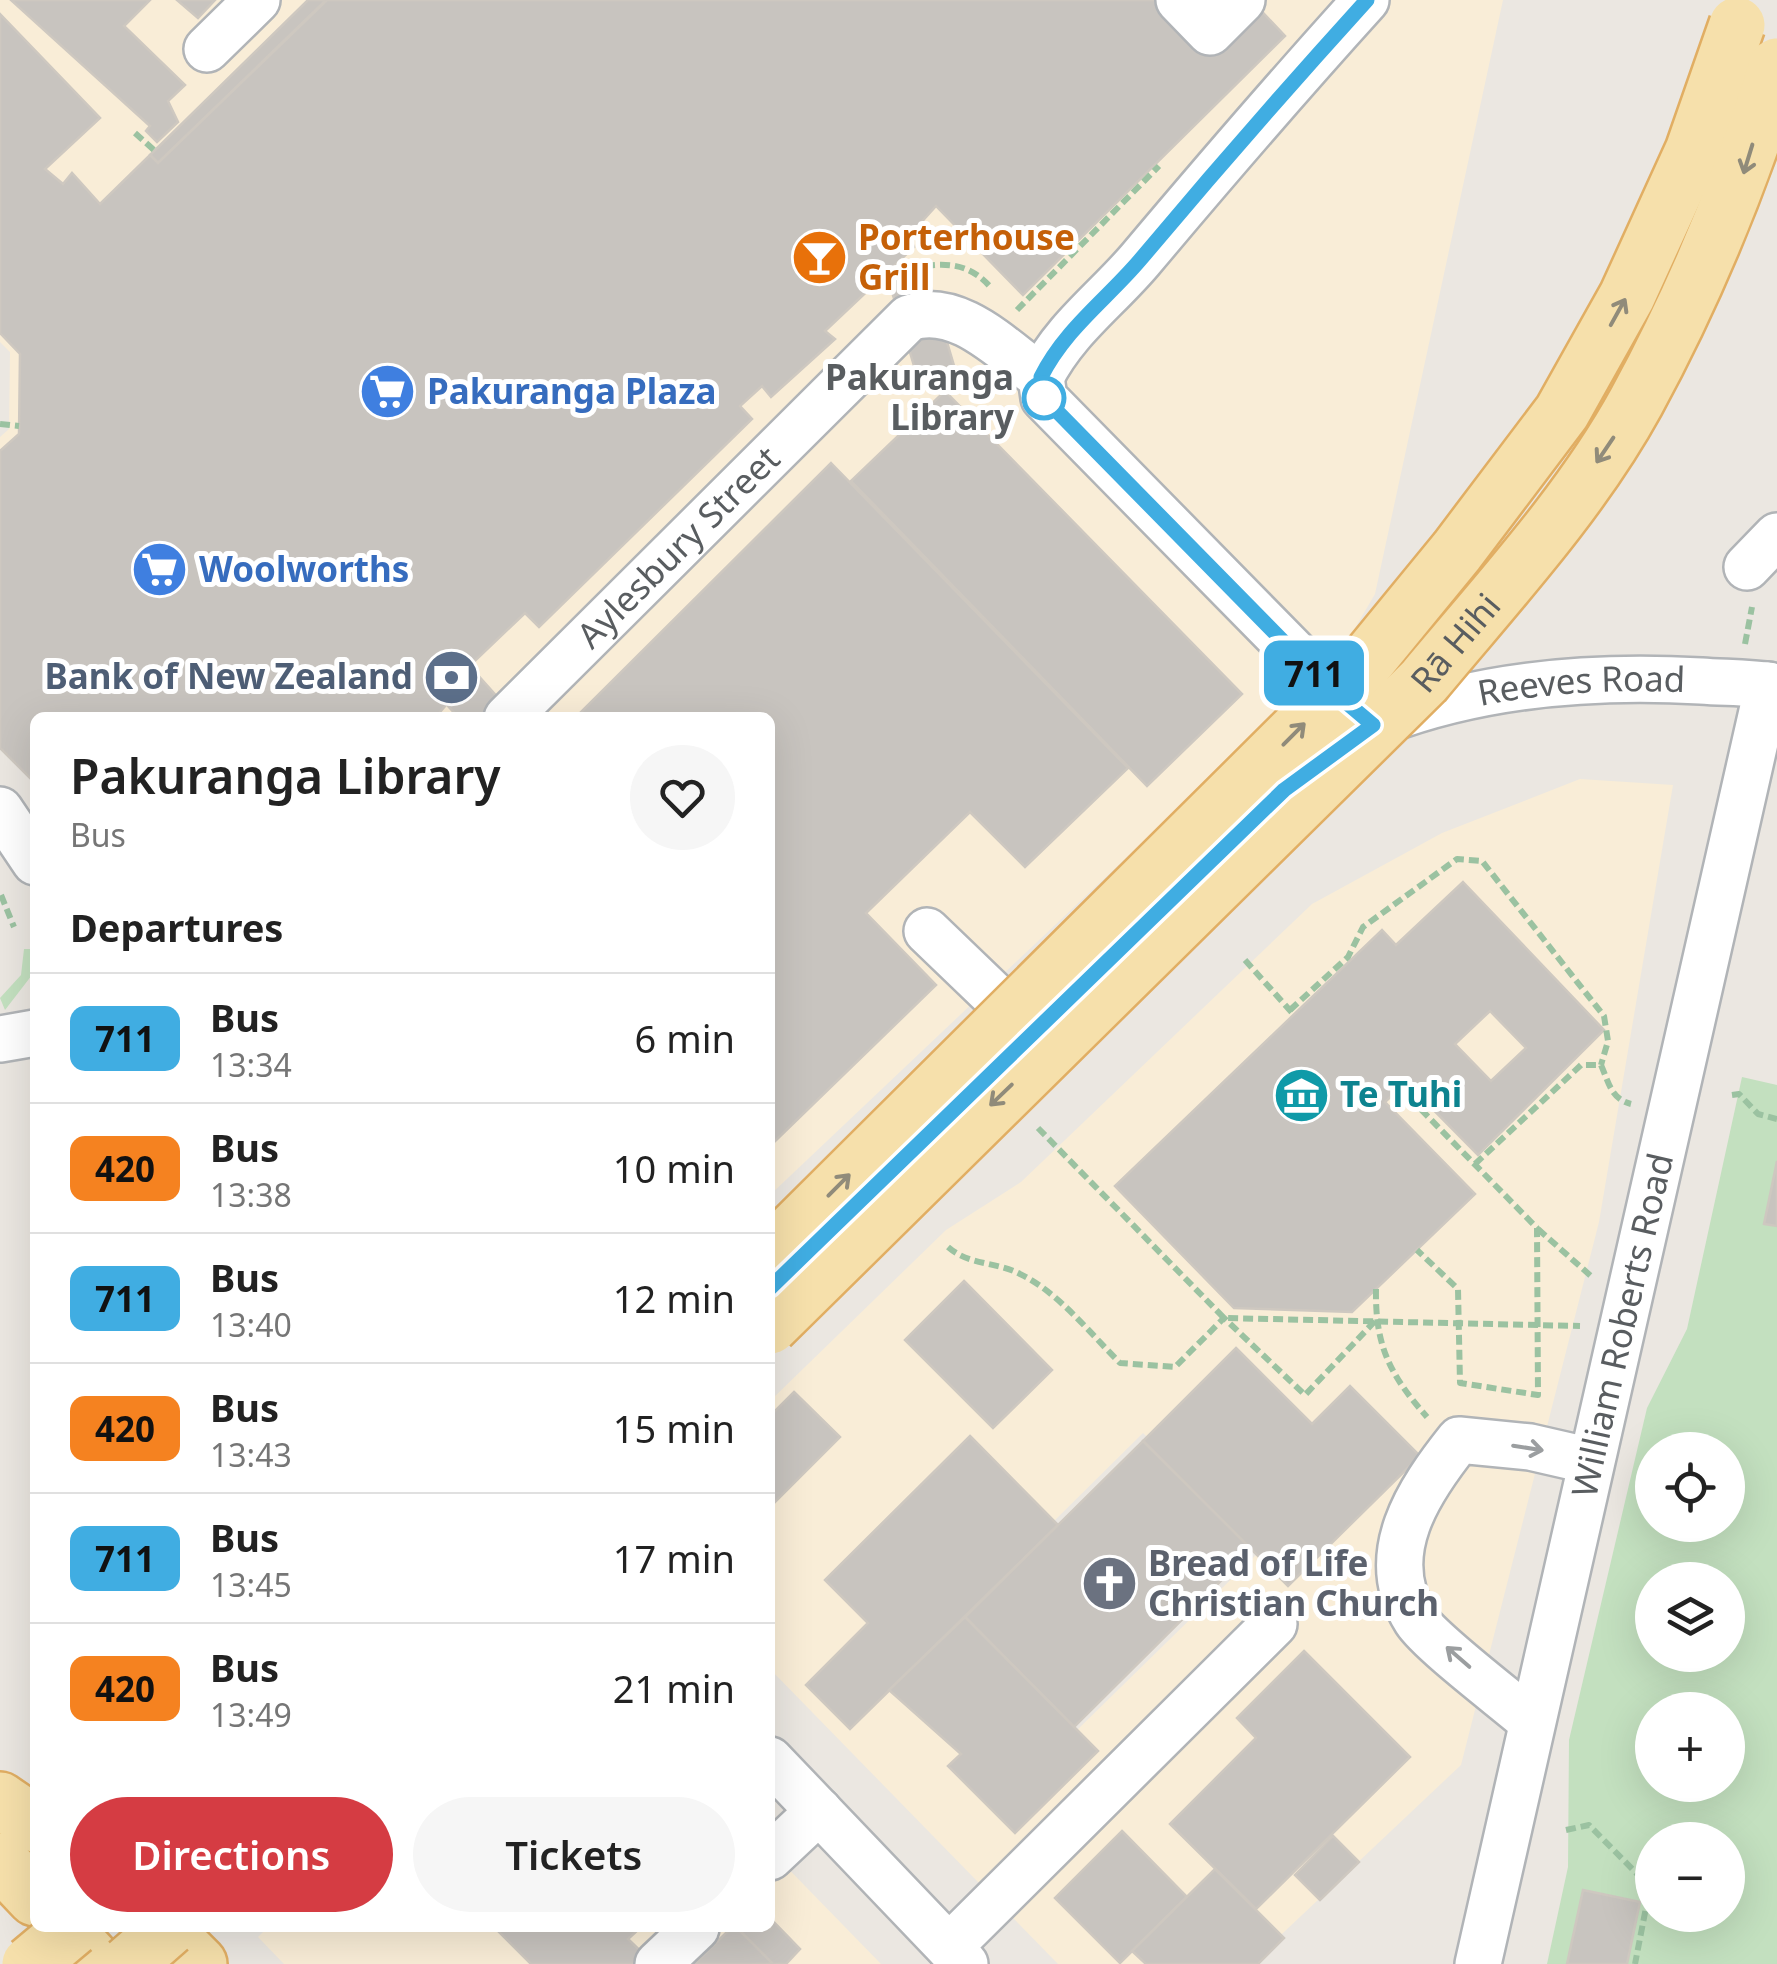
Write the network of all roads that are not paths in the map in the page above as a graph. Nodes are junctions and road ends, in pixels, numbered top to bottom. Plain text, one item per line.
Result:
1 (257, 0) edge
2 (1178, 0) edge
3 (1242, 0) edge
4 (1366, 0) edge
5 (1739, 12) edge
6 (207, 50) dead end
7 (1777, 66) edge
8 (1041, 377) junction
9 (1773, 686) edge
10 (513, 712) edge
11 (1373, 725) junction
12 (0, 810) edge
13 (30, 855) edge
14 (927, 931) dead end
15 (30, 1034) edge
16 (0, 1039) edge
17 (775, 1249) edge
18 (775, 1321) edge
19 (1591, 1461) junction
20 (1274, 1624) dead end
21 (1531, 1721) junction
22 (775, 1765) edge
23 (0, 1800) edge
24 (818, 1811) junction
25 (30, 1821) edge
26 (775, 1852) edge
27 (68, 1932) edge
28 (68, 1932) edge
29 (692, 1932) edge
30 (176, 1945) edge
31 (957, 1956) edge
32 (30, 1964) edge
33 (96, 1964) edge
34 (128, 1964) edge
35 (658, 1964) edge
36 (1478, 1964) edge

1 - 6 street
2 - 3 street
4 - 8 street
17 -> 5 main road, Rā Hihi, bridge
7 -> 18 main road, Rā Hihi, bridge
8 - 10 street, Aylesbury Street
8 - 11 street, Aylesbury Street
9 - 11 street, Reeves Road
9 - 19 street, William Roberts Road
11 - 14 street, Reeves Road
12 - 13 street
15 - 16 street
19 - 21 street, William Roberts Road
21 -> 19 street
20 - 31 street
21 - 36 street, William Roberts Road
22 - 24 street
23 - 25 main road
24 - 26 street
24 - 31 street
27 - 33 main road
28 - 32 main road, bridge
29 - 35 street
30 - 34 main road, bridge

